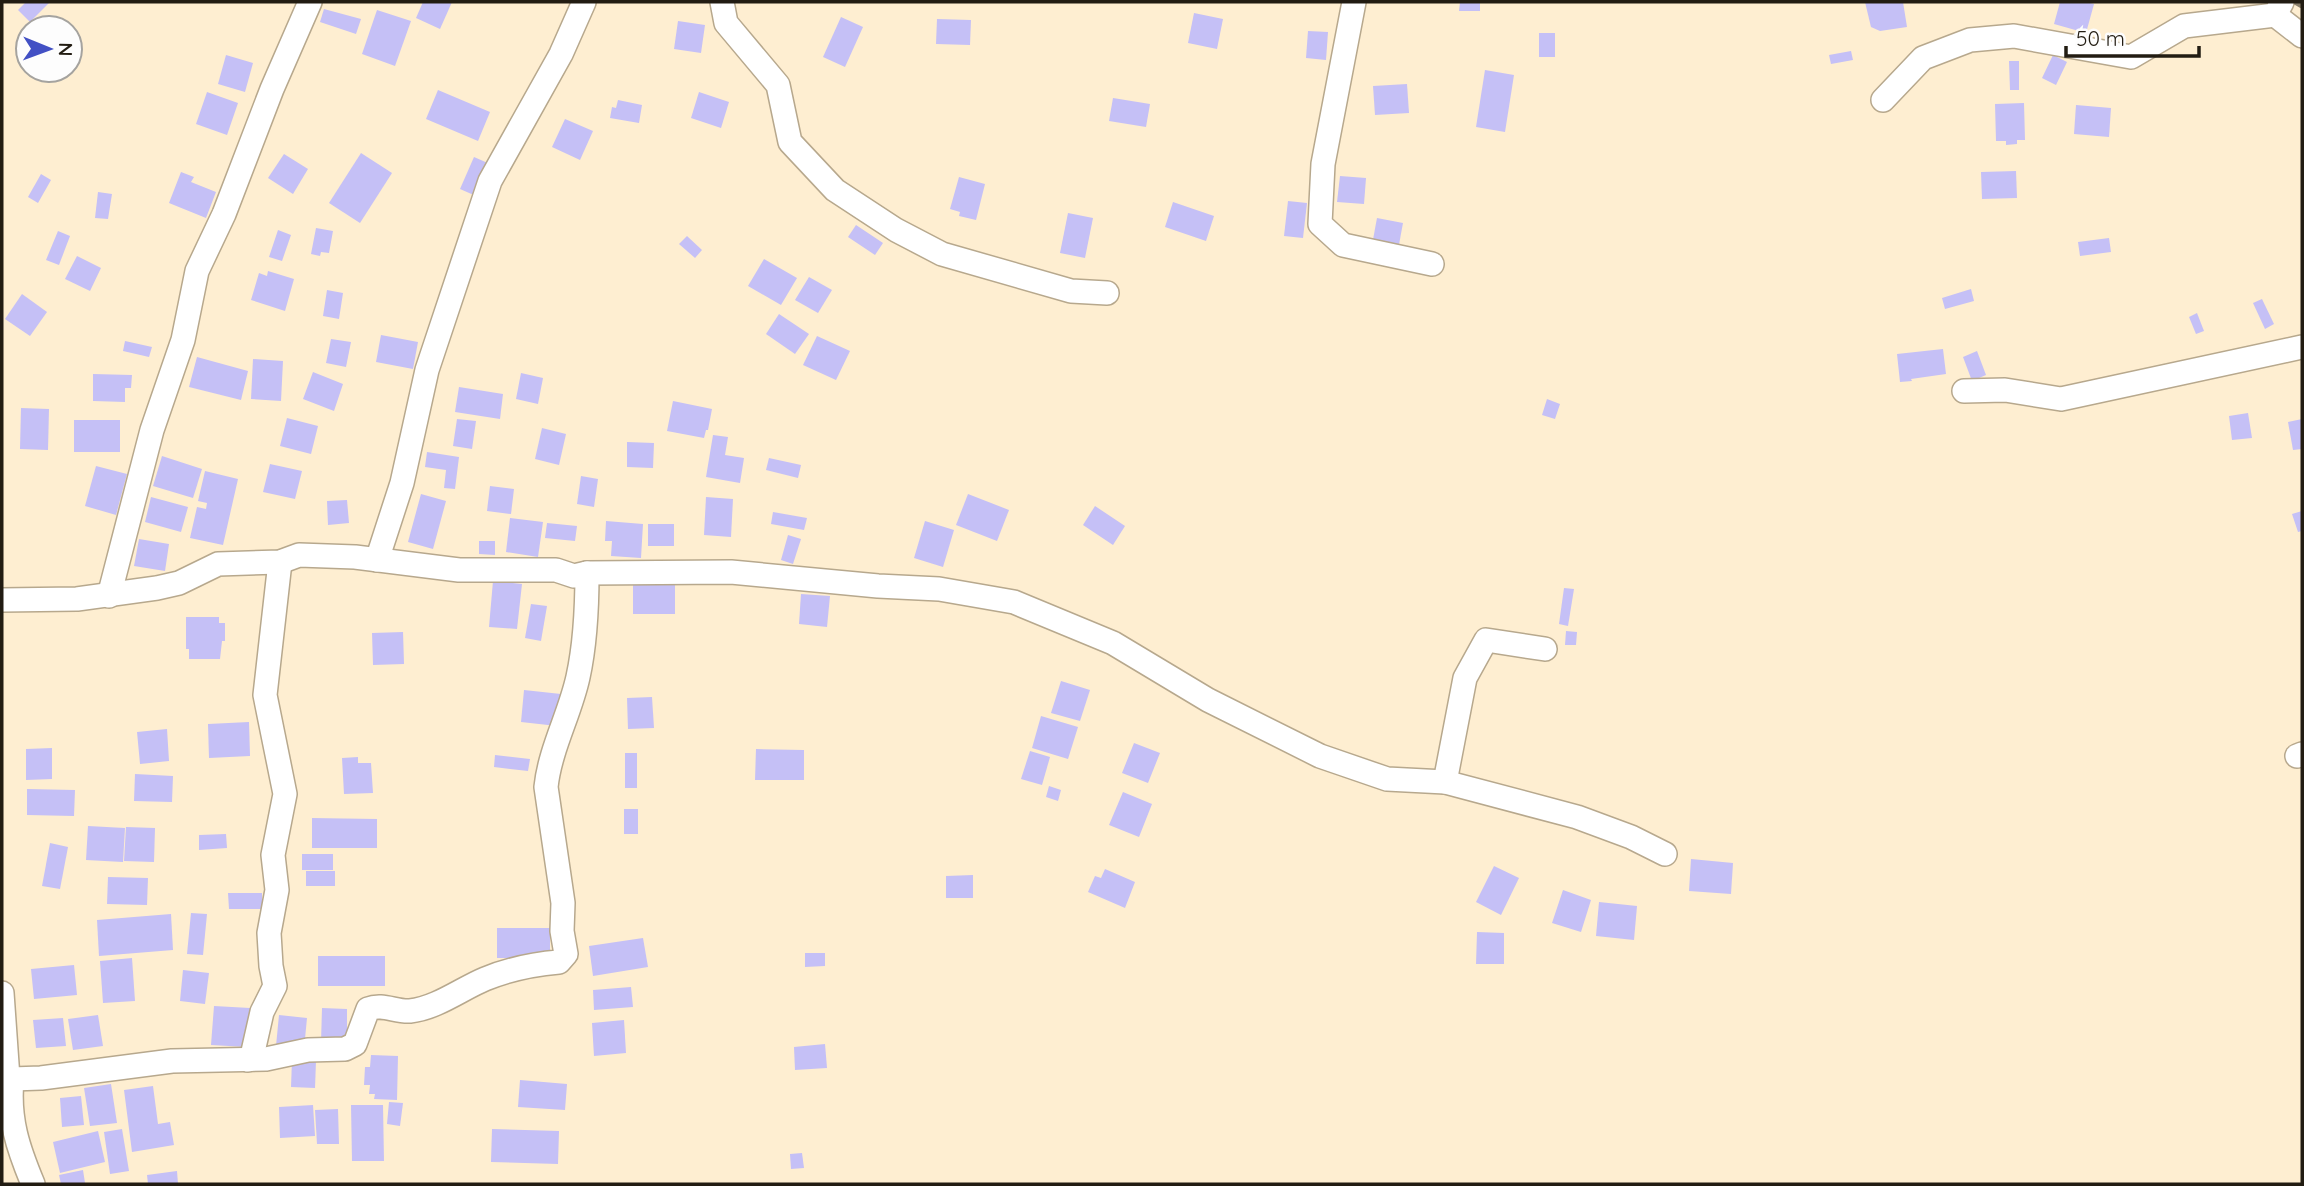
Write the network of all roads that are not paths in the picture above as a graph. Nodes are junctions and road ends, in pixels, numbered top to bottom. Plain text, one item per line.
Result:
1 (310, 2) edge
2 (584, 2) edge
3 (722, 2) edge
4 (1354, 2) edge
5 (2278, 8) edge
6 (2302, 36) edge
7 (1883, 100) dead end
8 (1432, 264) dead end
9 (1107, 293) dead end
10 (2302, 347) edge
11 (1964, 391) dead end
12 (377, 560) junction
13 (280, 562) junction
14 (587, 573) junction
15 (109, 596) junction
16 (2, 600) edge
17 (1545, 649) dead end
18 (1445, 782) junction
19 (1665, 853) dead end
20 (2, 993) edge
21 (248, 1060) junction
22 (7, 1077) edge
23 (33, 1184) edge

1 - 15 street
2 - 12 street
3 - 9 street
4 - 8 street
5 - 6 street
5 - 7 street
10 - 11 street
12 - 13 street
12 - 14 street
13 - 15 street
13 - 21 street
14 - 18 street
14 - 21 street
15 - 16 street
17 - 18 street
18 - 19 street
20 - 22 street
21 - 22 street
22 - 23 street

